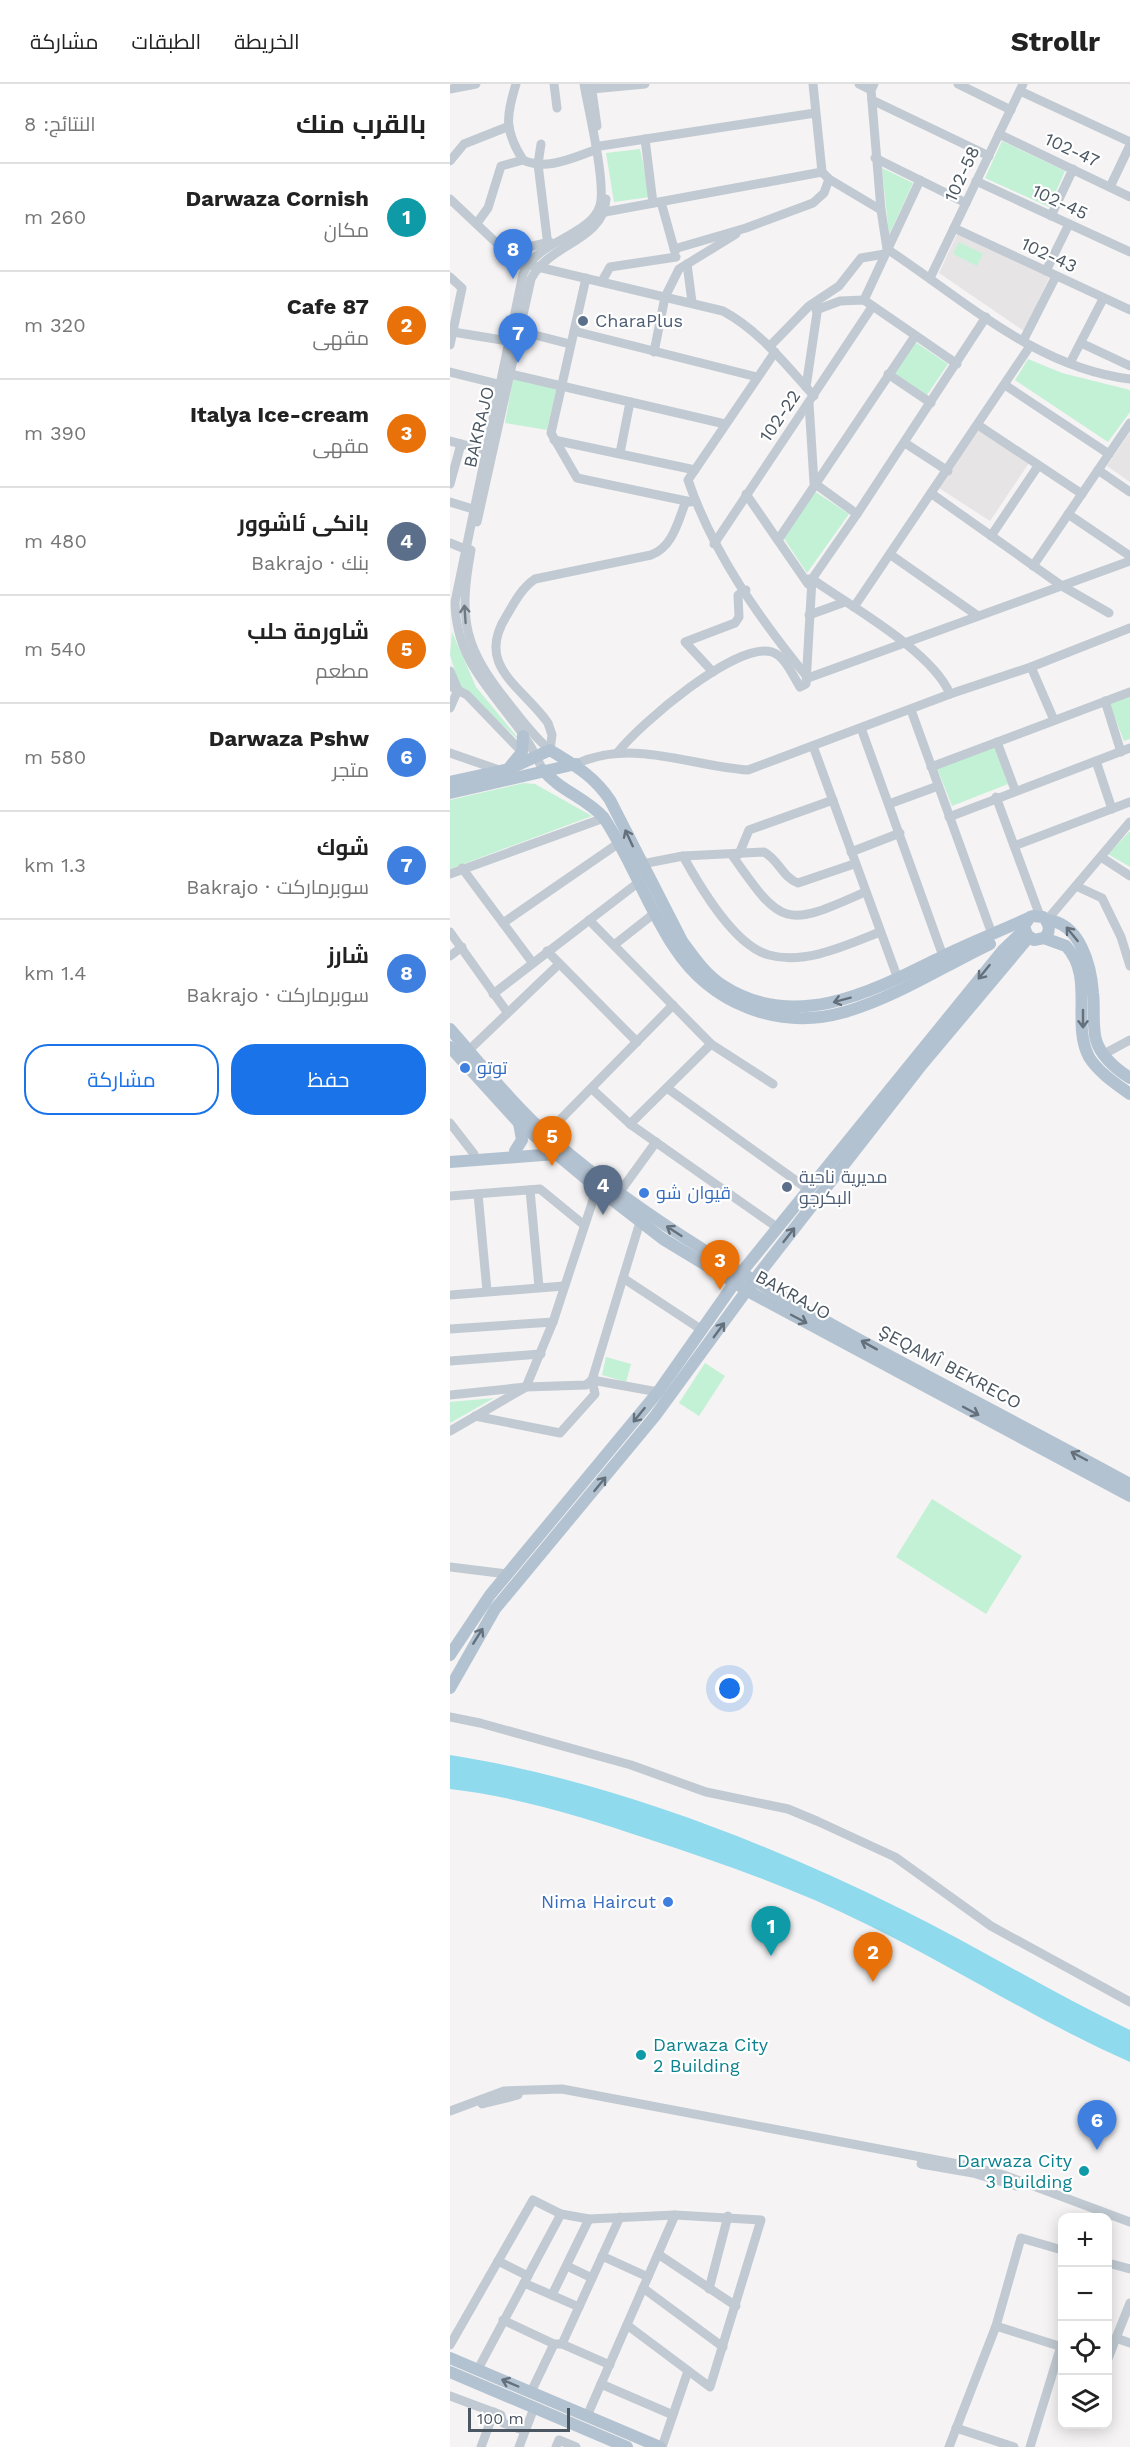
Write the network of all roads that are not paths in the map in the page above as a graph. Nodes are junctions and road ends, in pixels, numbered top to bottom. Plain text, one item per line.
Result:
1 (476, 84) edge
2 (516, 84) edge
3 (554, 84) edge
4 (645, 84) edge
5 (813, 84) edge
6 (859, 84) edge
7 (963, 85) edge
8 (589, 86) edge
9 (1021, 87) edge
10 (450, 89) edge
11 (872, 92) edge
12 (558, 108) dead end
13 (1011, 110) junction
14 (815, 113) junction
15 (507, 127) junction
16 (999, 134) junction
17 (645, 139) junction
18 (1130, 143) edge
19 (541, 144) dead end
20 (597, 148) junction
21 (988, 156) junction
22 (876, 158) junction
23 (523, 160) junction
24 (450, 161) edge
25 (538, 164) junction
26 (1073, 169) junction
27 (822, 172) junction
28 (829, 179) junction
29 (920, 180) junction
30 (976, 181) junction
31 (1110, 187) junction
32 (1130, 196) edge
33 (450, 199) edge
34 (657, 202) junction
35 (966, 203) junction
36 (881, 210) junction
37 (605, 212) junction
38 (1051, 216) junction
39 (477, 223) junction
40 (1069, 224) junction
41 (746, 228) junction
42 (954, 228) junction
43 (548, 244) junction
44 (886, 251) junction
45 (506, 252) junction
46 (1130, 252) edge
47 (675, 253) junction
48 (538, 267) junction
49 (683, 267) junction
50 (528, 270) junction
51 (1046, 271) junction
52 (1056, 276) junction
53 (450, 277) edge
54 (586, 278) junction
55 (930, 278) junction
56 (602, 281) junction
57 (665, 297) junction
58 (821, 298) junction
59 (1103, 299) junction
60 (864, 300) junction
61 (692, 302) junction
62 (872, 307) junction
63 (816, 310) junction
64 (1130, 310) edge
65 (986, 317) junction
66 (452, 325) edge
67 (519, 331) junction
68 (574, 331) junction
69 (915, 336) junction
70 (508, 341) junction
71 (1081, 343) junction
72 (570, 344) junction
73 (1027, 344) junction
74 (450, 345) edge
75 (772, 349) junction
76 (654, 352) junction
77 (1070, 363) junction
78 (957, 364) junction
79 (1130, 366) edge
80 (450, 372) edge
81 (510, 374) junction
82 (888, 374) junction
83 (757, 377) junction
84 (1130, 378) edge
85 (498, 384) junction
86 (561, 385) junction
87 (1005, 385) junction
88 (806, 387) junction
89 (811, 400) junction
90 (630, 402) junction
91 (931, 403) junction
92 (1130, 423) edge
93 (725, 424) junction
94 (978, 425) junction
95 (554, 440) junction
96 (450, 441) edge
97 (905, 443) junction
98 (460, 444) junction
99 (485, 450) junction
100 (620, 453) junction
101 (1109, 453) junction
102 (1038, 466) junction
103 (695, 470) junction
104 (1098, 470) junction
105 (948, 471) junction
106 (814, 483) junction
107 (450, 484) edge
108 (1130, 492) edge
109 (746, 494) junction
110 (932, 494) junction
111 (1082, 494) junction
112 (450, 502) edge
113 (691, 502) junction
114 (473, 509) junction
115 (858, 514) junction
116 (1068, 514) junction
117 (991, 536) junction
118 (778, 540) junction
119 (450, 543) edge
120 (714, 544) junction
121 (465, 549) junction
122 (891, 555) junction
123 (1130, 556) edge
124 (1130, 561) edge
125 (1033, 566) junction
126 (809, 581) junction
127 (1062, 585) junction
128 (746, 590) junction
129 (453, 601) edge
130 (850, 604) junction
131 (1109, 613) dead end
132 (809, 615) junction
133 (978, 616) junction
134 (453, 621) edge
135 (1130, 628) edge
136 (904, 643) junction
137 (1031, 667) junction
138 (450, 671) edge
139 (712, 672) junction
140 (808, 678) junction
141 (454, 688) edge
142 (1130, 692) edge
143 (950, 694) junction
144 (1105, 701) junction
145 (450, 708) edge
146 (911, 710) junction
147 (1053, 720) junction
148 (861, 728) junction
149 (523, 736) junction
150 (997, 742) junction
151 (813, 746) junction
152 (549, 750) junction
153 (1125, 750) edge
154 (522, 752) junction
155 (618, 752) junction
156 (450, 753) edge
157 (536, 758) junction
158 (1096, 761) junction
159 (576, 764) junction
160 (931, 767) junction
161 (505, 770) junction
162 (543, 770) junction
163 (450, 782) edge
164 (938, 786) junction
165 (1015, 790) junction
166 (450, 793) edge
167 (996, 797) junction
168 (610, 800) junction
169 (833, 800) junction
170 (1130, 802) edge
171 (889, 804) junction
172 (1112, 809) junction
173 (601, 814) junction
174 (949, 817) junction
175 (1130, 822) edge
176 (900, 833) junction
177 (619, 843) junction
178 (1014, 846) junction
179 (851, 852) junction
180 (736, 854) junction
181 (683, 856) junction
182 (1101, 857) junction
183 (642, 864) junction
184 (854, 864) junction
185 (462, 868) junction
186 (450, 874) edge
187 (1130, 876) edge
188 (639, 882) junction
189 (1076, 886) junction
190 (864, 892) junction
191 (656, 912) junction
192 (590, 920) junction
193 (503, 923) junction
194 (1032, 924) junction
195 (450, 932) edge
196 (880, 932) junction
197 (992, 934) junction
198 (1044, 938) junction
199 (614, 945) junction
200 (462, 947) junction
201 (548, 951) junction
202 (450, 956) edge
203 (943, 956) junction
204 (532, 962) junction
205 (559, 964) junction
206 (1130, 966) edge
207 (898, 979) junction
208 (493, 994) junction
209 (875, 995) junction
210 (673, 1005) junction
211 (507, 1012) junction
212 (450, 1029) edge
213 (1130, 1040) edge
214 (637, 1042) junction
215 (711, 1044) junction
216 (450, 1047) edge
217 (468, 1051) junction
218 (1104, 1054) junction
219 (1130, 1078) edge
220 (773, 1084) dead end
221 (667, 1088) junction
222 (592, 1089) junction
223 (1130, 1094) edge
224 (519, 1123) junction
225 (450, 1124) edge
226 (630, 1124) junction
227 (862, 1132) junction
228 (548, 1141) junction
229 (656, 1142) junction
230 (515, 1151) junction
231 (474, 1154) junction
232 (450, 1156) edge
233 (450, 1162) edge
234 (597, 1188) junction
235 (530, 1190) junction
236 (809, 1190) junction
237 (619, 1193) junction
238 (478, 1194) junction
239 (450, 1196) edge
240 (640, 1222) junction
241 (584, 1225) junction
242 (778, 1228) junction
243 (623, 1278) junction
244 (738, 1278) junction
245 (564, 1286) junction
246 (750, 1286) junction
247 (539, 1287) junction
248 (487, 1291) junction
249 (450, 1295) edge
250 (553, 1322) junction
251 (450, 1329) edge
252 (702, 1330) junction
253 (540, 1354) junction
254 (450, 1362) edge
255 (592, 1380) junction
256 (526, 1387) junction
257 (658, 1392) junction
258 (450, 1395) edge
259 (475, 1416) junction
260 (450, 1431) edge
261 (1130, 1484) edge
262 (1130, 1496) edge
263 (450, 1567) edge
264 (507, 1574) junction
265 (450, 1655) edge
266 (450, 1688) edge
267 (450, 1717) edge
268 (1130, 2002) edge
269 (450, 2111) edge
270 (450, 2118) edge
271 (1092, 2213) edge
272 (561, 2214) junction
273 (675, 2215) junction
274 (728, 2216) junction
275 (620, 2217) junction
276 (589, 2219) junction
277 (1112, 2222) edge
278 (1130, 2222) edge
279 (1130, 2228) edge
280 (1058, 2249) edge
281 (658, 2254) junction
282 (602, 2256) junction
283 (498, 2261) junction
284 (1112, 2264) edge
285 (567, 2266) junction
286 (1130, 2269) edge
287 (648, 2277) junction
288 (592, 2278) junction
289 (526, 2280) junction
290 (643, 2288) junction
291 (709, 2289) junction
292 (552, 2295) junction
293 (1130, 2303) edge
294 (736, 2306) junction
295 (579, 2307) junction
296 (503, 2320) junction
297 (627, 2325) junction
298 (996, 2326) junction
299 (1116, 2338) junction
300 (1130, 2343) edge
301 (558, 2344) junction
302 (450, 2345) edge
303 (1058, 2346) edge
304 (723, 2347) junction
305 (1112, 2347) edge
306 (450, 2358) edge
307 (1058, 2360) edge
308 (610, 2365) junction
309 (478, 2370) junction
310 (687, 2371) junction
311 (450, 2372) edge
312 (601, 2384) junction
313 (531, 2392) junction
314 (450, 2396) edge
315 (509, 2398) junction
316 (534, 2408) junction
317 (497, 2414) junction
318 (673, 2415) junction
319 (587, 2416) junction
320 (956, 2428) junction
321 (525, 2431) junction
322 (481, 2447) edge
323 (519, 2447) edge
324 (556, 2447) edge
325 (576, 2447) edge
326 (627, 2447) edge
327 (661, 2447) edge
328 (949, 2447) edge
329 (1014, 2447) edge
330 (1030, 2447) edge

1 - 10 street
2 - 15 street
3 - 12 street
4 - 8 street
5 - 14 street
6 - 11 street
7 - 13 street
8 - 20 street
9 - 13 street, 102-58
9 - 18 street
11 - 21 street
11 - 22 street
13 - 16 street, 102-58
14 - 17 street
14 - 27 street
15 - 23 street
15 - 24 street
16 - 21 street, 102-58
16 - 26 street, 102-47
17 - 20 street
17 - 34 street
18 - 31 street
19 - 25 street
20 - 25 street
20 - 37 street
20 - 43 street
21 - 30 street, 102-58
22 - 29 street
22 - 36 street
23 - 25 street
23 - 39 street
25 - 43 street
26 - 31 street, 102-47
26 - 38 street
27 - 28 street
27 - 34 street
28 - 36 street
28 - 41 street
29 - 35 street
29 - 44 street
30 - 35 street, 102-58
30 - 38 street, 102-45
31 - 32 street, 102-47
33 - 39 street
34 - 37 street
34 - 47 street
35 - 42 street, 102-58
36 - 44 street
37 - 48 street
38 - 40 street, 102-45
39 - 45 street
40 - 46 street, 102-45
40 - 51 street
41 - 47 street
41 - 49 street
42 - 51 street, 102-43
42 - 55 street, 102-58
43 - 45 street
43 - 50 street
44 - 55 street
44 - 58 street
44 - 60 street
45 - 50 street
47 - 49 street
47 - 56 street
48 - 50 street
48 - 54 street
49 - 57 street
49 - 61 street
50 - 67 street, BAKRAJO
50 - 70 street, BAKRAJO
51 - 52 street, 102-43
52 - 59 street, 102-43
52 - 73 street
53 - 66 street
54 - 56 street
54 - 68 street
55 - 65 street
56 - 57 street
57 - 61 street
57 - 76 street
58 - 63 street
58 - 75 street
59 - 64 street, 102-43
59 - 71 street
60 - 62 street
60 - 63 street
61 - 75 street
62 - 69 street
62 - 89 street, 102-22
63 - 88 street
65 - 73 street
65 - 78 street
66 - 70 street
66 - 74 street
67 - 72 street
67 - 81 street, BAKRAJO
68 - 72 street
68 - 76 street
69 - 78 street
69 - 82 street
70 - 85 street, BAKRAJO
71 - 77 street
71 - 79 street
72 - 86 street
73 - 77 street
73 - 87 street
75 - 83 street
75 - 88 street
76 - 83 street
77 - 84 street
78 - 91 street
80 - 85 street
81 - 86 street
152 -> 81 street, BAKRAJO
82 - 91 street
82 - 106 street
83 - 93 street
85 - 99 street, BAKRAJO
86 - 90 street
86 - 95 street
87 - 94 street
87 - 101 street
88 - 89 street
89 - 106 street
89 - 109 street, 102-22
90 - 93 street
90 - 100 street
91 - 97 street
92 - 101 street
93 - 103 street
94 - 102 street
94 - 105 street
95 - 100 street
95 - 113 street
96 - 98 street
97 - 105 street
97 - 115 street
98 - 99 street
98 - 107 street
99 - 114 street, BAKRAJO
100 - 103 street
101 - 104 street
102 - 111 street
102 - 117 street
103 - 113 street
104 - 108 street
104 - 111 street
105 - 110 street
106 - 115 street
106 - 118 street
109 - 118 street
109 - 120 street, 102-22
110 - 117 street
110 - 122 street
111 - 116 street
112 - 114 street
113 - 120 street
113 - 152 street
114 - 121 street, BAKRAJO
115 - 126 street
116 - 123 street
116 - 125 street
117 - 125 street
118 - 126 street
119 - 121 street
120 - 128 street
121 - 129 street, BAKRAJO
122 - 130 street
122 - 133 street
124 - 127 street
125 - 127 street
126 - 130 street
126 - 132 street
127 - 131 street
127 - 133 street
128 - 139 street
128 - 140 street
129 - 134 street, BAKRAJO
130 - 132 street
130 - 136 street
132 - 140 street
133 - 136 street
134 - 149 street, BAKRAJO
135 - 137 street
136 - 140 street
136 - 143 street
137 - 143 street
137 - 147 street
138 - 141 street
139 - 140 street
139 - 155 street
141 - 145 street
141 - 154 street
142 - 144 street
143 - 146 street
144 - 147 street
144 - 153 street
146 - 148 street
146 - 160 street
147 - 150 street
148 - 151 street
148 - 171 street
149 - 154 main road
149 - 157 street, BAKRAJO
150 - 160 street
150 - 165 street
151 - 155 street
151 - 169 street
152 - 157 main road
152 - 159 main road, BAKRAJO
153 - 158 street
154 - 161 main road
155 - 159 street
156 - 161 street
157 - 161 main road
157 - 162 street, BAKRAJO
158 - 165 street
158 - 172 street
159 - 162 main road
159 - 168 main road, BAKRAJO
160 - 164 street
161 - 163 main road
162 - 166 main road
162 - 173 main road
164 - 171 street
164 - 174 street
165 - 167 street
167 - 174 street
167 - 178 street
168 - 173 main road
183 -> 168 main road, BAKRAJO
169 - 179 street
169 - 180 street
170 - 172 street
171 - 176 street
172 - 178 street
173 - 177 main road
173 - 185 street
174 - 197 street
175 - 182 street
176 - 179 street
176 - 203 street
177 - 188 main road
177 - 193 street
178 - 194 street
179 - 184 street
180 - 181 street
180 - 184 street
180 - 190 street
181 - 183 street
181 - 196 street
182 - 187 street
182 - 189 street
209 -> 183 main road, BAKRAJO
184 - 190 street
185 - 186 street
185 - 193 street
188 - 191 main road
188 - 192 street
189 - 194 street
189 - 206 street
190 - 196 street
191 - 199 street
191 - 209 main road
192 - 199 street
192 - 201 street
193 - 204 street
194 - 197 main road, BAKRAJO
194 - 198 main road
194 - 198 main road
194 - 209 main road
218 -> 194 main road
194 - 227 main road
195 - 200 street
196 - 207 street
197 - 203 main road, BAKRAJO
198 -> 223 main road
199 - 210 street
200 - 202 street
200 - 208 street
201 - 204 street
201 - 205 street
203 - 207 main road, BAKRAJO
204 - 208 street
205 - 211 street
205 - 214 street
207 - 209 main road, BAKRAJO
208 - 211 street
210 - 214 street
210 - 215 street
211 - 217 street
212 - 217 main road
213 - 218 street
214 - 222 street
215 - 220 street
215 - 221 street
216 - 224 main road, BAKRAJO
217 - 228 main road
218 - 219 main road
221 - 226 street
221 - 236 street
222 - 226 street
222 - 228 street
224 - 228 main road, BAKRAJO
224 - 230 main road
225 - 231 street
226 - 229 street
227 - 236 main road
246 -> 227 main road
228 - 230 main road
228 - 233 main road
228 - 234 main road, BAKRAJO
228 - 237 main road
229 - 237 street
229 - 242 street
230 - 231 main road
231 - 232 main road
234 - 240 main road, BAKRAJO
234 - 241 street
235 - 238 street
235 - 241 street
235 - 247 street
236 - 242 main road
244 -> 237 main road
238 - 239 street
238 - 248 street
240 - 243 street
240 - 244 main road, BAKRAJO
241 - 245 street
242 - 244 main road
243 - 252 street
243 - 255 street
244 - 246 main road, BAKRAJO
244 - 252 main road
245 - 247 street
245 - 250 street
261 -> 246 main road, ŞEQAMÎ BEKRECO
246 -> 262 main road, BAKRAJO
266 -> 246 main road
247 - 248 street
248 - 249 street
250 - 251 street
250 - 253 street
252 - 257 main road
253 - 254 street
253 - 256 street
255 - 256 street
255 - 257 street
255 - 259 street
256 - 258 street
256 - 259 street
257 -> 264 main road
259 - 260 street
263 - 264 street
264 - 265 main road
267 - 268 street
269 - 278 street
270 - 271 street
272 - 276 street
272 - 283 street
272 - 289 street
273 - 274 street
273 - 275 street
273 - 281 street
274 - 291 street
274 - 294 street
275 - 276 street
275 - 282 street
276 - 285 street
277 - 279 street
280 - 298 street
281 - 287 street
281 - 291 street
282 - 287 street
282 - 288 street
283 - 289 street
283 - 302 street
284 - 286 street
285 - 288 street
285 - 292 street
287 - 290 street
288 - 295 street
289 - 292 street
289 - 296 street
290 - 297 street
290 - 304 street
291 - 294 street
292 - 295 street
293 - 299 street
294 - 304 street
295 - 301 street
296 - 301 street
296 - 309 street
297 - 308 street
297 - 310 street
298 - 303 street
298 - 320 street
299 - 300 street
299 - 305 street
301 - 308 street
301 - 313 street
304 - 310 street
306 - 309 main road
307 - 330 street
308 - 312 street
313 -> 309 main road
310 - 318 street
311 - 315 main road
312 - 318 street
312 - 319 street
313 - 319 main road
314 - 317 street
315 - 316 main road
315 - 317 street
316 - 321 street
316 - 326 main road
317 - 321 street
317 - 322 street
318 - 327 street
319 - 327 main road
320 - 328 street
320 - 329 street
321 - 323 street
324 - 325 street

